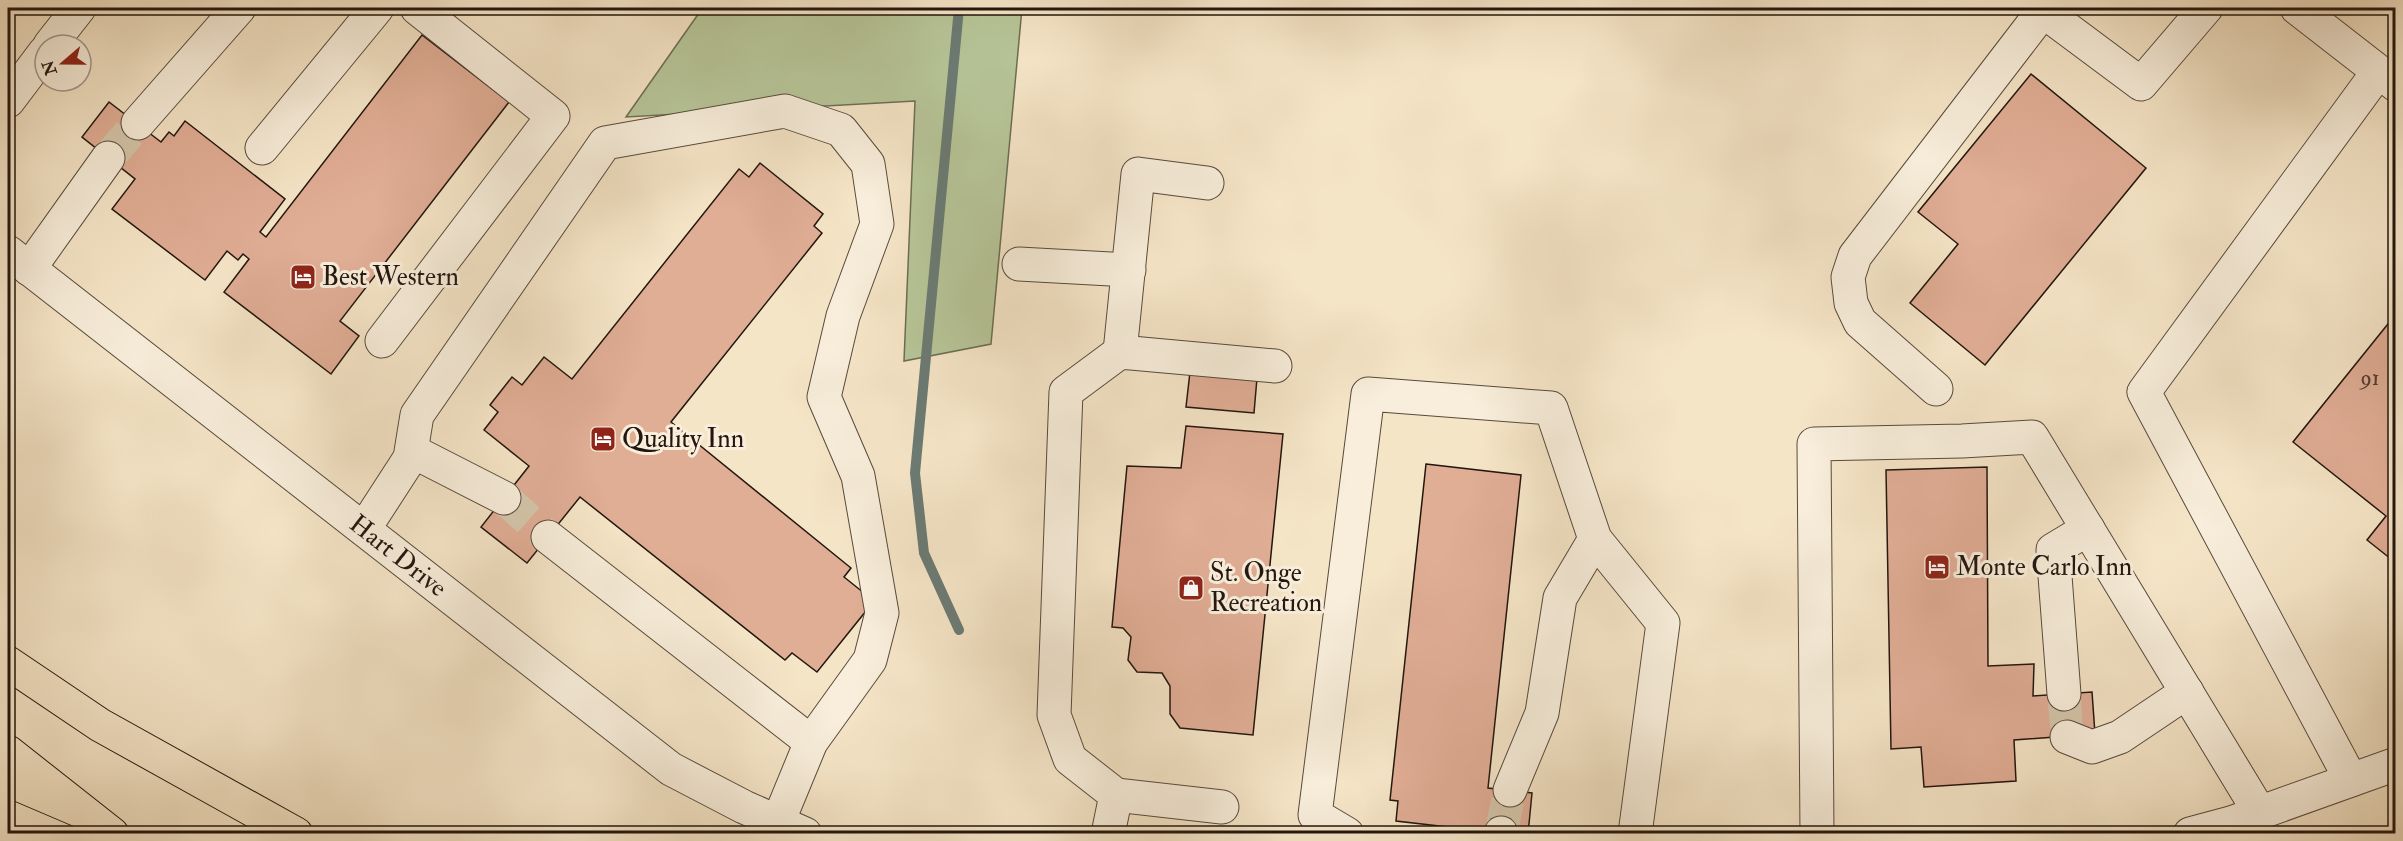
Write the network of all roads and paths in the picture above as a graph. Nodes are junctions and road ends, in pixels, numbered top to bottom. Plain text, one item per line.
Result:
1 (79, 8) edge
2 (239, 8) edge
3 (377, 8) edge
4 (417, 8) edge
5 (2206, 8) edge
6 (2296, 8) edge
7 (59, 33) edge
8 (33, 68) edge
9 (2387, 79) edge
10 (8, 101) edge
11 (138, 123) tunnel mouth
12 (261, 148) dead end
13 (108, 158) tunnel mouth
14 (1208, 183) dead end
15 (18, 260) edge
16 (1019, 264) dead end
17 (1129, 270) junction
18 (382, 342) dead end
19 (1120, 352) junction
20 (1275, 366) dead end
21 (1936, 389) dead end
22 (412, 451) junction
23 (504, 498) tunnel mouth
24 (364, 529) junction
25 (2088, 529) junction
26 (548, 537) tunnel mouth
27 (1595, 539) junction
28 (8, 663) edge
29 (2187, 692) junction
30 (2064, 694) tunnel mouth
31 (2067, 736) dead end
32 (811, 742) junction
33 (8, 752) edge
34 (2396, 764) edge
35 (8, 780) edge
36 (2351, 780) junction
37 (1510, 790) tunnel mouth
38 (1116, 795) junction
39 (1222, 807) dead end
40 (83, 812) junction
41 (2260, 813) junction
42 (792, 828) edge
43 (112, 834) edge
44 (297, 834) edge
45 (1108, 834) edge
46 (1347, 834) edge
47 (1635, 834) edge
48 (1817, 834) edge
49 (2190, 834) edge

1 - 7 street
2 - 11 street
3 - 12 street
4 - 18 street
5 - 21 street
6 - 9 street
8 - 10 street
9 - 36 street
13 - 15 street
14 - 17 street
15 - 24 street, Hart Drive
16 - 17 street
17 - 19 street
19 - 20 street
19 - 38 street
22 - 23 street
22 - 24 street
22 - 32 street
24 - 42 street, Hart Drive
25 - 29 street
25 - 30 street
25 - 48 street
26 - 32 street
27 - 37 street
27 - 46 street
27 - 47 street
28 - 44 main road
29 - 31 street
29 - 41 street
32 - 42 street
33 - 40 main road
34 - 36 street
35 - 40 main road
36 - 41 street
38 - 39 street
38 - 45 street
40 - 43 main road
41 - 49 street

